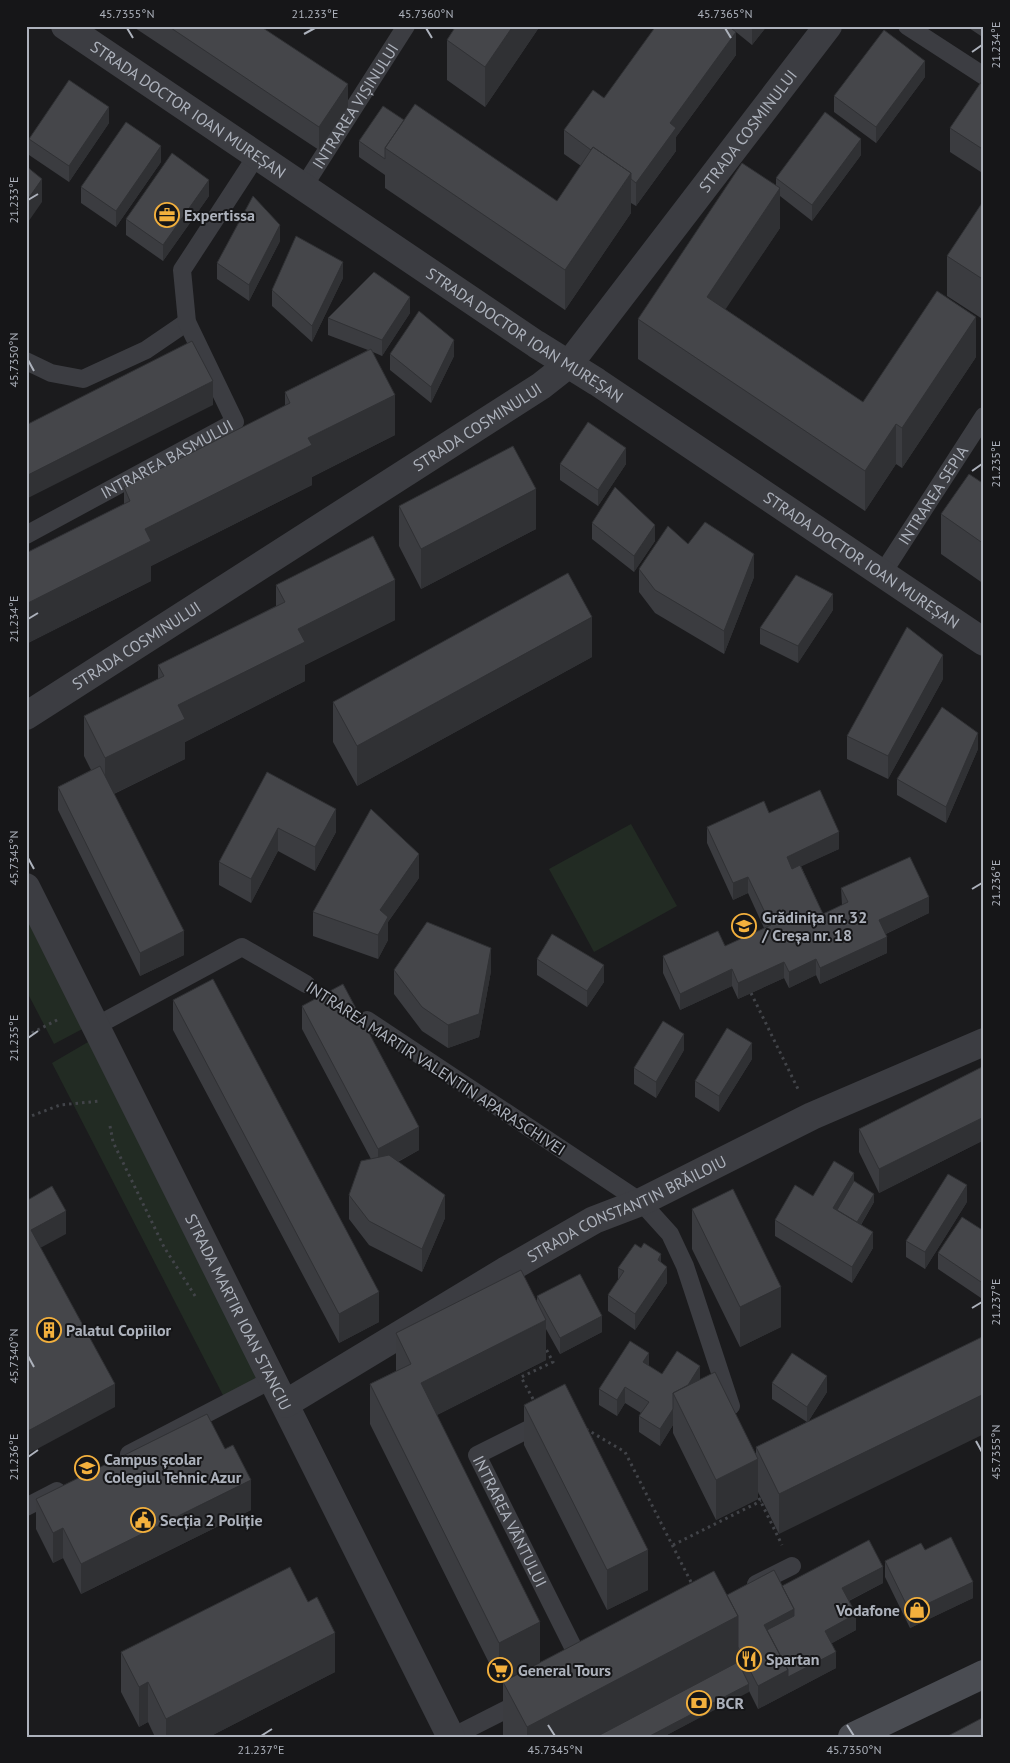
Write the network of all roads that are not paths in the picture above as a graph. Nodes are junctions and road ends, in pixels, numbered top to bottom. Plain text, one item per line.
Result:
1 (65, 26) edge
2 (406, 26) edge
3 (828, 26) edge
4 (907, 26) edge
5 (984, 76) edge
6 (257, 155) junction
7 (304, 186) junction
8 (187, 322) junction
9 (26, 361) edge
10 (569, 364) junction
11 (984, 416) edge
12 (26, 535) edge
13 (882, 574) junction
14 (984, 642) edge
15 (26, 716) edge
16 (26, 887) edge
17 (306, 984) dead end
18 (367, 1020) dead end
19 (96, 1026) junction
20 (984, 1042) edge
21 (641, 1202) junction
22 (273, 1379) junction
23 (285, 1404) junction
24 (731, 1406) joint
25 (552, 1418) edge
26 (744, 1431) edge
27 (113, 1462) edge
28 (70, 1485) edge
29 (26, 1508) edge
30 (792, 1566) road end
31 (740, 1592) edge
32 (602, 1661) edge
33 (585, 1670) junction
34 (984, 1674) edge
35 (568, 1678) edge
36 (534, 1696) edge
37 (452, 1737) edge
38 (852, 1737) edge

1 - 6 street, STRADA DOCTOR IOAN MUREȘAN
2 - 7 lane, INTRAREA VIȘINULUI
3 - 10 street, STRADA COSMINULUI
4 - 5 lane
6 - 7 street, STRADA DOCTOR IOAN MUREȘAN
6 - 8 lane, INTRAREA BASMULUI
7 - 10 street, STRADA DOCTOR IOAN MUREȘAN
8 - 9 lane
8 - 12 lane, INTRAREA BASMULUI
10 - 13 street, STRADA DOCTOR IOAN MUREȘAN
10 - 15 street, STRADA COSMINULUI
11 - 13 lane, INTRAREA SEPIA
13 - 14 street, STRADA DOCTOR IOAN MUREȘAN
16 - 19 street, STRADA MARTIR IOAN STANCIU
17 - 19 lane, INTRAREA MARTIR VALENTIN APARASCHIVEI
18 - 21 lane, INTRAREA MARTIR VALENTIN APARASCHIVEI
19 - 22 street, STRADA MARTIR IOAN STANCIU
20 - 21 street, STRADA CONSTANTIN BRĂILOIU
21 - 23 street, STRADA CONSTANTIN BRĂILOIU
21 - 24 lane, INTRAREA MARTIR VALENTIN APARASCHIVEI
22 - 23 street, STRADA MARTIR IOAN STANCIU
22 - 27 lane
23 - 37 street, STRADA MARTIR IOAN STANCIU
24 - 26 street
25 - 33 lane, INTRAREA VÂNTULUI
28 - 29 lane
30 - 31 lane
32 - 33 lane
33 - 35 lane
34 - 38 main road
36 - 37 lane

